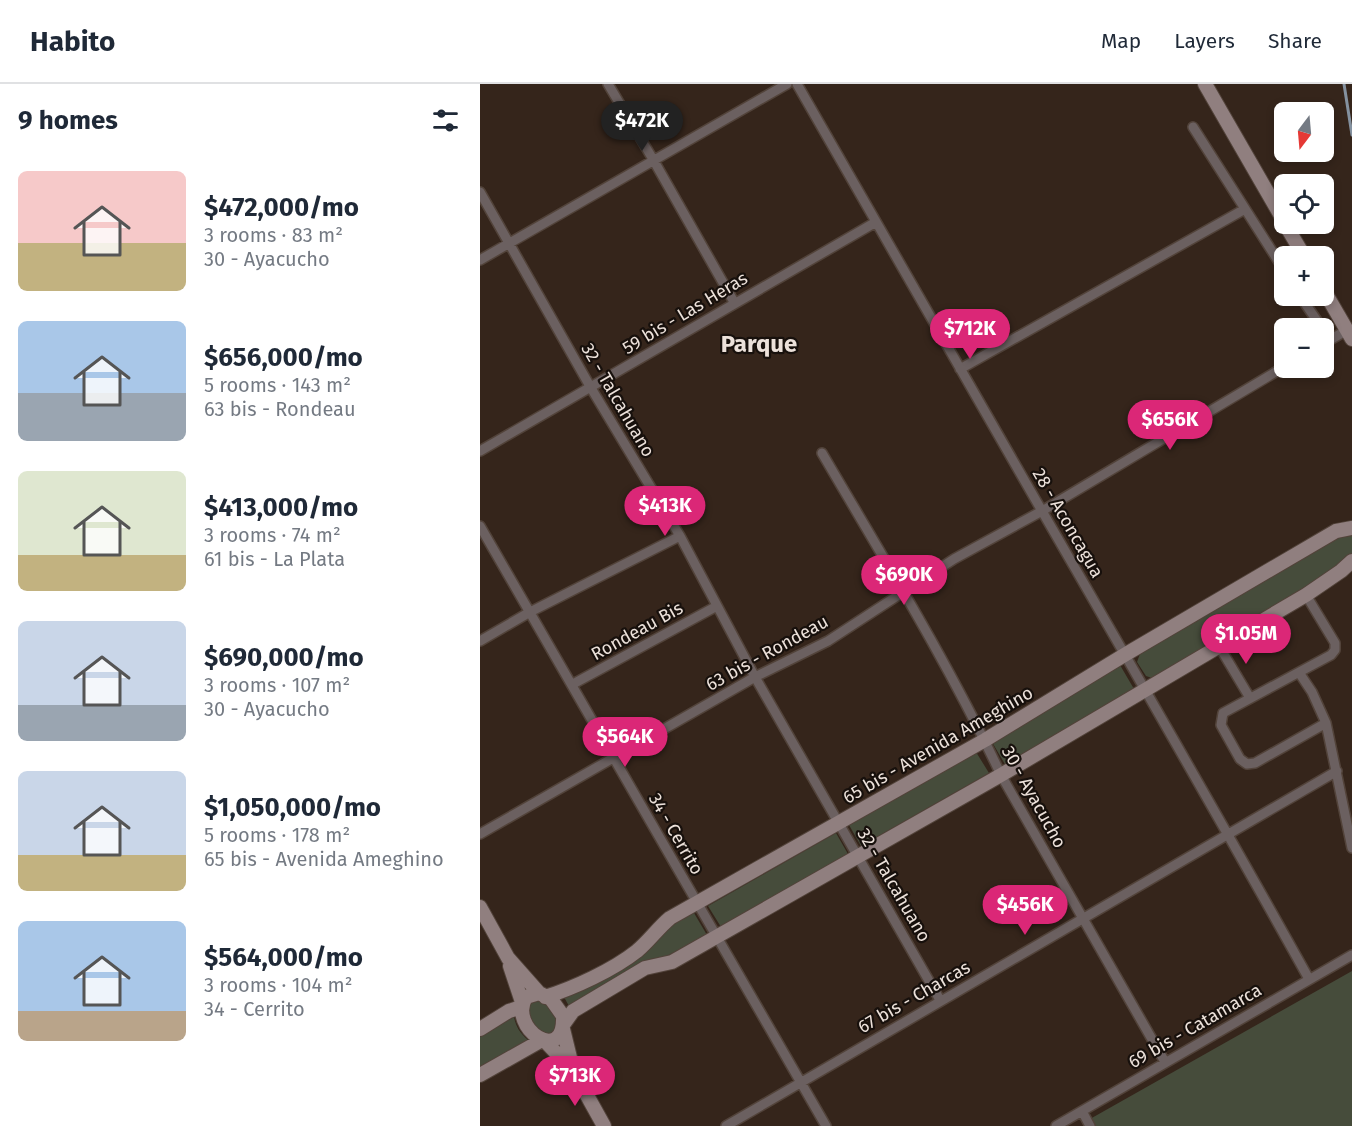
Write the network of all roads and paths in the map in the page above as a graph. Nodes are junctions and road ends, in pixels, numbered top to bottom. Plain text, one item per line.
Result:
1 (608, 84) edge
2 (787, 84) edge
3 (797, 84) edge
4 (1205, 84) edge
5 (1193, 127) dead end
6 (654, 161) junction
7 (480, 192) edge
8 (1274, 203) edge
9 (1245, 208) junction
10 (876, 222) junction
11 (509, 243) junction
12 (1274, 254) edge
13 (480, 260) edge
14 (734, 302) junction
15 (1333, 306) edge
16 (1349, 334) edge
17 (1334, 339) edge
18 (960, 369) junction
19 (1274, 373) edge
20 (591, 388) junction
21 (480, 451) edge
22 (822, 453) dead end
23 (1042, 511) junction
24 (480, 526) edge
25 (1348, 530) edge
26 (680, 536) junction
27 (1352, 561) edge
28 (903, 591) junction
29 (1306, 594) junction
30 (717, 606) junction
31 (530, 612) junction
32 (480, 641) edge
33 (1219, 646) junction
34 (1126, 654) junction
35 (1300, 674) junction
36 (755, 677) junction
37 (573, 684) junction
38 (1144, 690) junction
39 (1250, 698) junction
40 (1326, 723) junction
41 (985, 740) junction
42 (614, 759) junction
43 (1337, 771) junction
44 (1001, 775) junction
45 (839, 822) junction
46 (480, 834) edge
47 (1228, 834) junction
48 (1352, 848) edge
49 (858, 857) junction
50 (696, 903) junction
51 (480, 907) edge
52 (1083, 918) junction
53 (717, 938) junction
54 (1352, 955) edge
55 (508, 958) junction
56 (1309, 979) junction
57 (542, 995) junction
58 (940, 1000) junction
59 (521, 1005) junction
60 (563, 1027) junction
61 (480, 1029) edge
62 (543, 1041) junction
63 (1166, 1062) junction
64 (574, 1072) junction
65 (480, 1075) edge
66 (801, 1083) junction
67 (1082, 1111) junction
68 (604, 1126) edge
69 (726, 1126) edge
70 (826, 1126) edge
71 (1056, 1126) edge
72 (1090, 1126) edge

1 - 6 street
2 - 6 street
3 - 10 street, 28 - Aconcagua
4 - 8 main road
5 - 9 street
6 - 11 street
6 - 14 street
7 - 11 street, 32 - Talcahuano
9 - 12 street
9 - 18 street
10 - 14 street, 59 bis - Las Heras
10 - 18 street, 28 - Aconcagua
11 - 13 street
11 - 20 street, 32 - Talcahuano
14 - 20 street, 59 bis - Las Heras
15 - 16 main road
16 - 17 street
18 - 23 street, 28 - Aconcagua
19 - 23 street, 63 bis - Rondeau
20 - 21 street, 59 bis - Las Heras
20 - 26 street, 32 - Talcahuano
22 - 28 street, 30 - Ayacucho
23 - 28 street, 63 bis - Rondeau
23 - 34 street, 28 - Aconcagua
24 - 31 street, 34 - Cerrito
25 - 34 main road, 65 bis - Avenida Ameghino
26 - 30 street, 32 - Talcahuano
26 - 31 street
27 - 29 main road
28 - 36 street, 63 bis - Rondeau
28 - 41 street, 30 - Ayacucho
29 - 33 main road
29 - 35 street
30 - 36 street, 32 - Talcahuano
30 - 37 street, Rondeau Bis
31 - 32 street
31 - 37 street, 34 - Cerrito
33 - 38 main road
33 - 39 street
34 - 38 street, 28 - Aconcagua
34 - 41 main road, 65 bis - Avenida Ameghino
35 - 39 street
35 - 40 street
36 - 42 street, 63 bis - Rondeau
36 - 45 street, 32 - Talcahuano
37 - 42 street, 34 - Cerrito
38 - 44 main road
38 - 47 street, 28 - Aconcagua
39 - 40 street
40 - 43 street
41 - 44 street, 30 - Ayacucho
41 - 45 main road, 65 bis - Avenida Ameghino
42 - 46 street, 63 bis - Rondeau
42 - 50 street, 34 - Cerrito
43 - 47 street, 67 bis - Charcas
43 - 48 street
44 - 49 main road
44 - 52 street, 30 - Ayacucho
45 - 49 street, 32 - Talcahuano
45 - 50 main road, 65 bis - Avenida Ameghino
47 - 52 street, 67 bis - Charcas
47 - 56 street, 28 - Aconcagua
49 - 53 main road
49 - 58 street, 32 - Talcahuano
50 - 53 street, 34 - Cerrito
50 - 57 main road, 65 bis - Avenida Ameghino
51 - 55 main road
52 - 58 street, 67 bis - Charcas
52 - 63 street, 30 - Ayacucho
53 - 60 main road
53 - 66 street, 34 - Cerrito
54 - 56 street, 69 bis - Catamarca
55 - 57 main road
55 - 59 main road
56 - 63 street, 69 bis - Catamarca
57 - 59 main road
57 - 60 main road
58 - 66 street, 67 bis - Charcas
59 - 61 main road
59 - 62 main road
60 - 62 main road
60 - 64 main road
62 - 64 main road
62 - 65 main road
63 - 67 street, 69 bis - Catamarca
64 - 68 main road
66 - 69 street, 67 bis - Charcas
66 - 70 street, 34 - Cerrito
67 - 71 street, 69 bis - Catamarca
67 - 72 street

